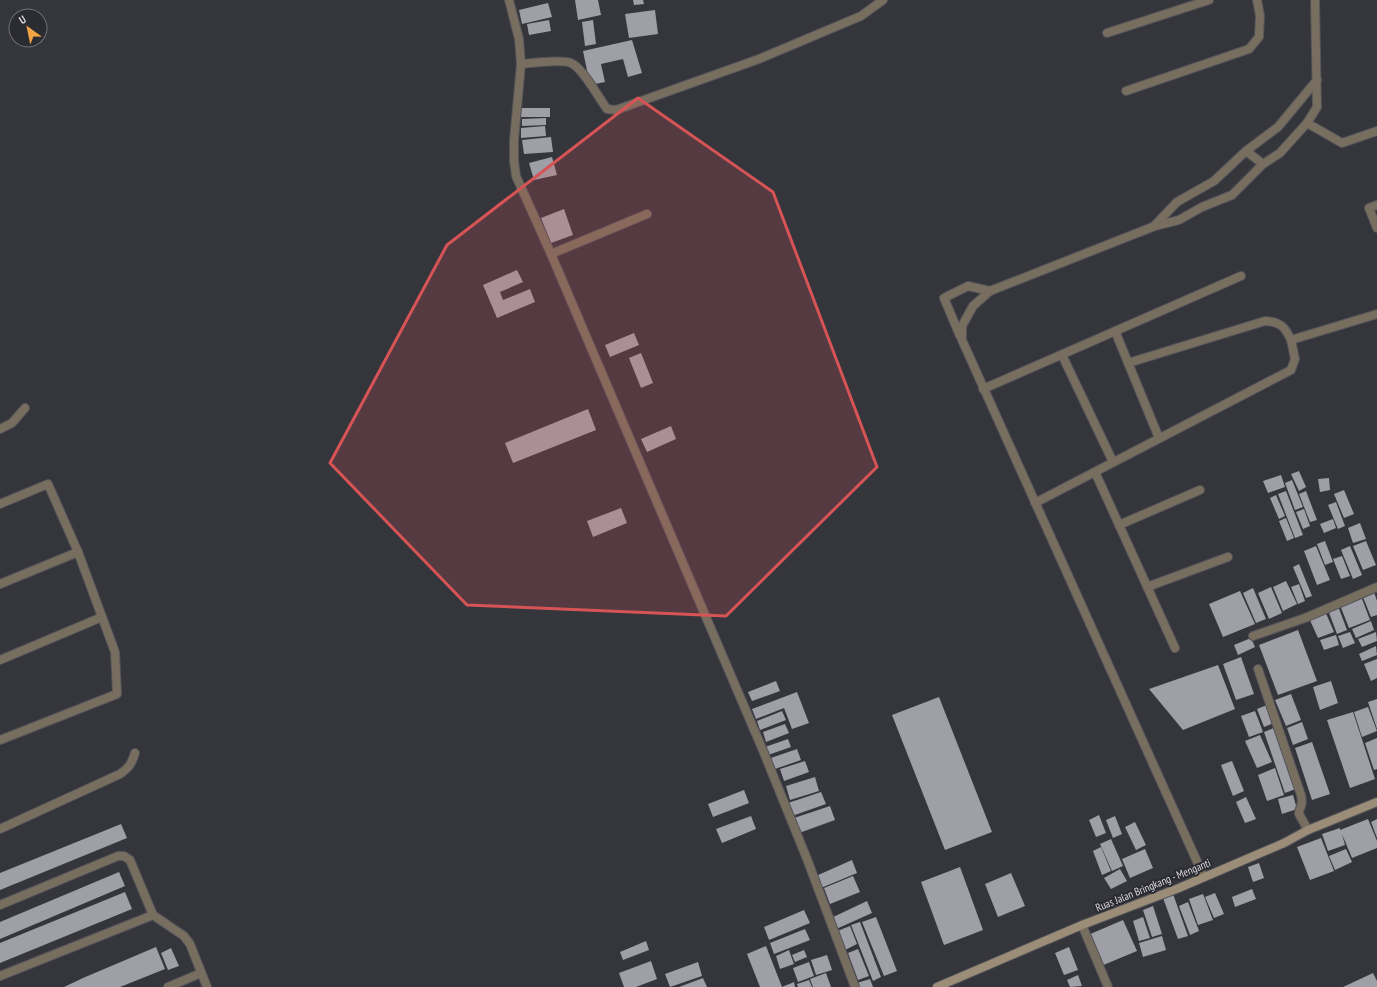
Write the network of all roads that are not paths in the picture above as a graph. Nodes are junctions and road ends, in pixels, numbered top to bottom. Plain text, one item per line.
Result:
1 (509, 0) edge
2 (883, 0) edge
3 (1209, 0) edge
4 (1257, 0) edge
5 (1315, 0) edge
6 (1107, 33) dead end
7 (522, 64) junction
8 (1317, 80) junction
9 (1126, 91) dead end
10 (1307, 123) junction
11 (1377, 131) edge
12 (1246, 151) junction
13 (1262, 164) junction
14 (1377, 205) edge
15 (647, 214) dead end
16 (1155, 226) junction
17 (1377, 228) edge
18 (551, 254) junction
19 (1241, 276) dead end
20 (990, 291) junction
21 (1377, 314) edge
22 (1115, 331) junction
23 (962, 340) junction
24 (1292, 340) junction
25 (1062, 355) junction
26 (1128, 363) junction
27 (984, 389) junction
28 (25, 408) dead end
29 (0, 429) edge
30 (1159, 438) junction
31 (1113, 462) junction
32 (1095, 472) junction
33 (1200, 490) dead end
34 (1035, 503) junction
35 (0, 504) edge
36 (1119, 525) junction
37 (78, 552) junction
38 (1228, 557) dead end
39 (0, 584) edge
40 (1147, 586) junction
41 (1377, 587) edge
42 (102, 617) junction
43 (1253, 636) dead end
44 (1175, 648) dead end
45 (0, 660) edge
46 (1258, 669) dead end
47 (0, 740) edge
48 (135, 753) dead end
49 (1377, 802) edge
50 (0, 830) edge
51 (1308, 830) junction
52 (1204, 877) junction
53 (0, 905) edge
54 (153, 915) junction
55 (1082, 924) junction
56 (201, 973) junction
57 (0, 976) edge
58 (168, 987) edge
59 (207, 987) edge
60 (854, 987) edge
61 (937, 987) edge
62 (1108, 987) edge

1 - 7 street
2 - 7 street
3 - 6 street
4 - 9 street
5 - 8 street
7 - 18 street
8 - 10 street
8 - 12 street
10 - 11 street
10 - 13 street
12 - 13 street
12 - 16 street
13 - 16 street
14 - 17 street
15 - 18 street
16 - 20 street
18 - 60 street
19 - 22 street
20 - 23 street
20 - 23 street
21 - 24 street
22 - 25 street
22 - 26 street
23 - 27 street
24 - 26 street
24 - 30 street
25 - 27 street
25 - 31 street
26 - 30 street
27 - 34 street
28 - 29 street
30 - 31 street
31 - 32 street
32 - 34 street
32 - 36 street
33 - 36 street
34 - 52 street
35 - 37 street
36 - 40 street
37 - 39 street
37 - 42 street
38 - 40 street
40 - 44 street
41 - 43 street
42 - 45 street
42 - 47 street
46 - 51 street
48 - 50 street
49 - 51 main road, Ruas Jalan Bringkang - Menganti
51 - 52 main road, Ruas Jalan Bringkang - Menganti
52 - 55 main road, Ruas Jalan Bringkang - Menganti
53 - 54 street
54 - 56 street
54 - 57 street
55 - 61 main road, Ruas Jalan Bringkang - Menganti
55 - 62 street
56 - 58 street
56 - 59 street

